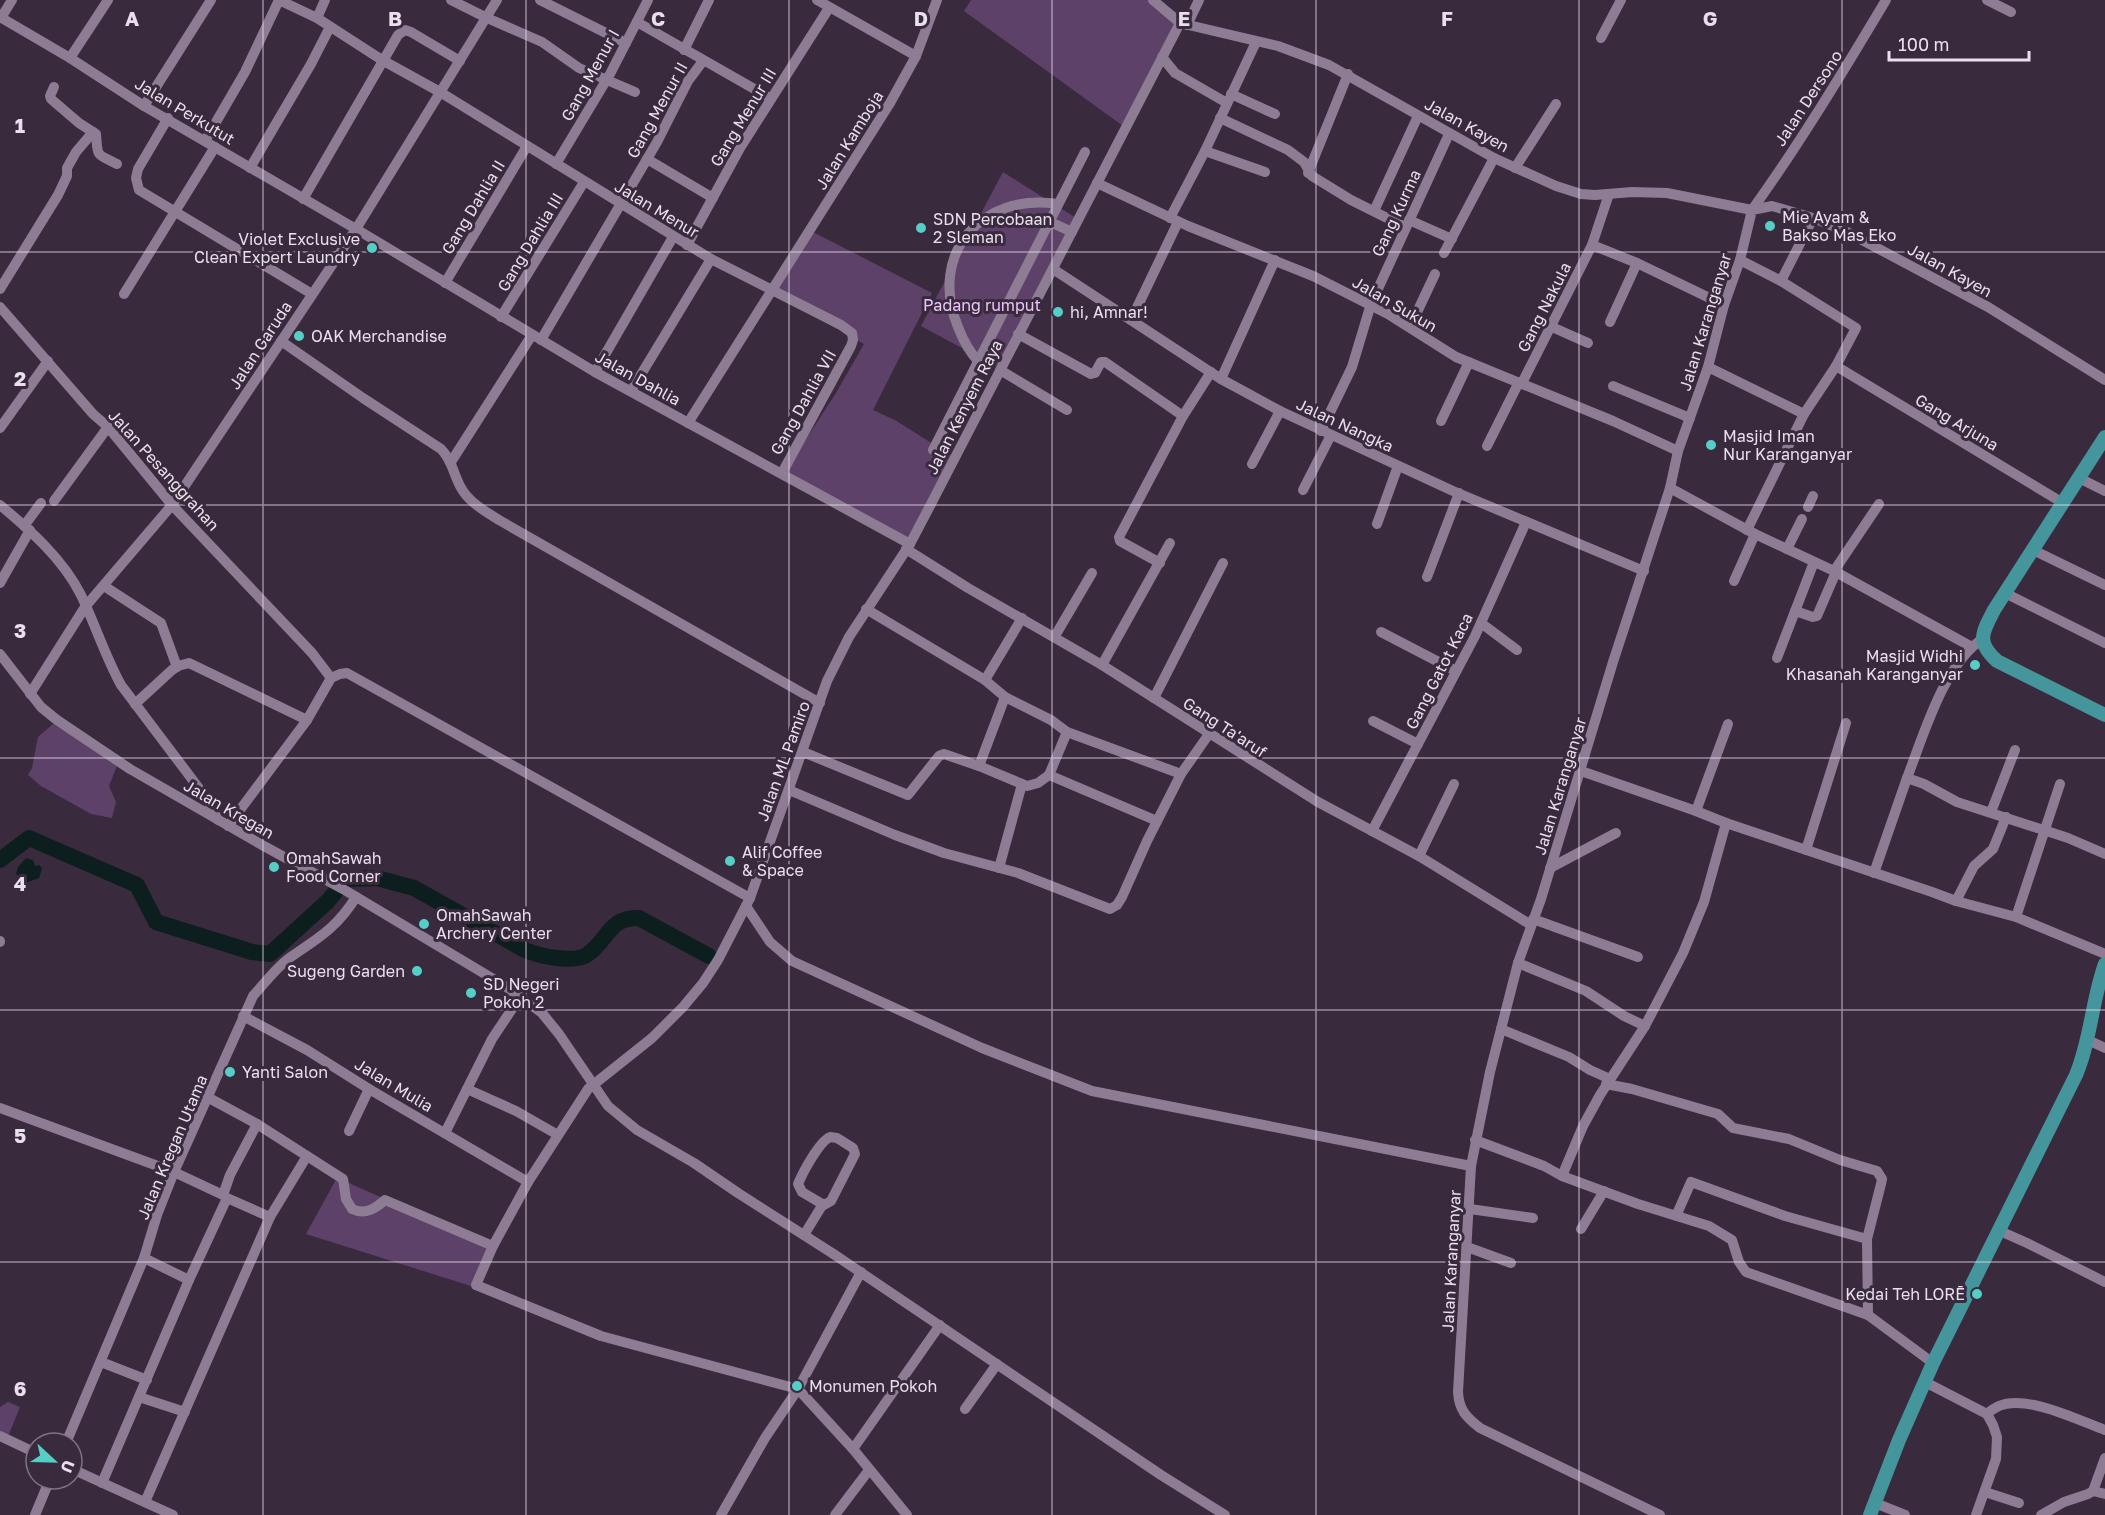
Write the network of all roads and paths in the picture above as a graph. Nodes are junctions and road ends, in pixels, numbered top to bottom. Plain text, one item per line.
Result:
1 (12, 0) edge
2 (108, 0) edge
3 (211, 0) edge
4 (279, 0) edge
5 (325, 0) edge
6 (451, 0) edge
7 (497, 0) edge
8 (540, 0) edge
9 (648, 0) edge
10 (709, 0) edge
11 (817, 0) edge
12 (937, 0) edge
13 (1154, 0) edge
14 (1199, 0) edge
15 (1621, 0) edge
16 (1886, 0) edge
17 (1987, 0) edge
18 (829, 8) junction
19 (2011, 12) dead end
20 (0, 18) edge
21 (316, 18) junction
22 (487, 18) junction
23 (637, 22) junction
24 (1184, 24) junction
25 (330, 27) junction
26 (1601, 38) dead end
27 (1256, 42) junction
28 (627, 43) junction
29 (684, 50) junction
30 (916, 56) junction
31 (1161, 57) junction
32 (70, 58) junction
33 (382, 60) junction
34 (460, 61) junction
35 (703, 61) junction
36 (1347, 74) junction
37 (607, 79) junction
38 (54, 87) dead end
39 (440, 92) junction
40 (635, 92) dead end
41 (770, 98) junction
42 (1229, 98) junction
43 (1556, 104) dead end
44 (144, 106) junction
45 (1275, 114) dead end
46 (1418, 116) junction
47 (168, 118) junction
48 (1220, 118) junction
49 (93, 132) junction
50 (1449, 134) junction
51 (205, 141) junction
52 (527, 146) junction
53 (215, 147) junction
54 (1205, 151) junction
55 (1085, 152) dead end
56 (1494, 158) junction
57 (647, 159) junction
58 (117, 164) dead end
59 (556, 164) junction
60 (250, 168) junction
61 (1515, 168) junction
62 (1265, 172) dead end
63 (1308, 173) junction
64 (584, 182) junction
65 (1097, 183) junction
66 (1609, 194) junction
67 (713, 198) junction
68 (303, 199) junction
69 (1058, 204) junction
70 (621, 205) junction
71 (1752, 210) junction
72 (1374, 211) junction
73 (174, 212) junction
74 (1813, 218) junction
75 (1174, 220) junction
76 (1048, 221) junction
77 (1407, 223) junction
78 (356, 229) junction
79 (1072, 232) junction
80 (673, 237) junction
81 (1452, 239) junction
82 (1592, 244) junction
83 (687, 245) junction
84 (1444, 253) dead end
85 (711, 259) junction
86 (1275, 260) junction
87 (1740, 260) junction
88 (1637, 263) junction
89 (1053, 269) junction
90 (1435, 274) dead end
91 (1781, 281) junction
92 (445, 283) junction
93 (0, 289) edge
94 (772, 289) junction
95 (124, 294) dead end
96 (312, 294) junction
97 (1371, 304) junction
98 (1724, 305) junction
99 (0, 307) edge
100 (501, 317) junction
101 (1131, 320) junction
102 (1610, 322) dead end
103 (1410, 327) junction
104 (1552, 327) junction
105 (994, 333) junction
106 (536, 337) junction
107 (1016, 339) junction
108 (281, 341) junction
109 (1588, 343) dead end
110 (851, 346) joint
111 (48, 361) junction
112 (979, 362) junction
113 (1469, 362) junction
114 (1836, 366) junction
115 (1708, 367) junction
116 (1000, 370) junction
117 (595, 372) junction
118 (1211, 372) junction
119 (1221, 379) junction
120 (2105, 380) edge
121 (1520, 382) junction
122 (1613, 386) dead end
123 (631, 391) junction
124 (1067, 410) dead end
125 (1280, 411) junction
126 (1804, 414) junction
127 (1183, 416) junction
128 (1690, 418) junction
129 (1441, 421) dead end
130 (688, 423) junction
131 (108, 427) junction
132 (0, 428) edge
133 (1326, 433) junction
134 (2105, 437) edge
135 (1487, 446) dead end
136 (933, 450) dead end
137 (1678, 451) junction
138 (451, 462) junction
139 (1252, 464) dead end
140 (1398, 466) junction
141 (782, 473) junction
142 (2079, 478) junction
143 (1670, 488) junction
144 (1303, 490) dead end
145 (2105, 491) edge
146 (1459, 493) junction
147 (1813, 496) dead end
148 (54, 501) dead end
149 (41, 503) dead end
150 (2063, 503) junction
151 (1879, 504) dead end
152 (0, 505) edge
153 (172, 505) junction
154 (1808, 507) dead end
155 (1802, 519) dead end
156 (1526, 522) junction
157 (1377, 524) dead end
158 (27, 528) junction
159 (1751, 532) junction
160 (1170, 543) dead end
161 (908, 546) junction
162 (1787, 549) junction
163 (2033, 550) junction
164 (1814, 562) junction
165 (1160, 563) junction
166 (1223, 563) dead end
167 (1644, 571) junction
168 (1835, 571) junction
169 (1092, 573) dead end
170 (1427, 577) dead end
171 (1734, 581) dead end
172 (0, 583) edge
173 (2105, 585) edge
174 (104, 586) junction
175 (2005, 593) junction
176 (86, 607) junction
177 (867, 609) junction
178 (1796, 610) junction
179 (1022, 618) junction
180 (1481, 623) junction
181 (1381, 632) dead end
182 (1055, 636) junction
183 (1984, 638) junction
184 (2105, 643) edge
185 (1970, 646) junction
186 (1517, 650) dead end
187 (0, 654) edge
188 (1777, 658) dead end
189 (1102, 665) junction
190 (177, 667) junction
191 (1456, 670) junction
192 (331, 678) junction
193 (985, 680) junction
194 (30, 694) junction
195 (1005, 697) junction
196 (1154, 698) junction
197 (820, 703) junction
198 (135, 704) junction
199 (2105, 715) edge
200 (307, 720) junction
201 (1372, 721) dead end
202 (1846, 723) dead end
203 (1728, 724) dead end
204 (1067, 732) junction
205 (1209, 734) junction
206 (1418, 744) junction
207 (2015, 750) dead end
208 (803, 752) junction
209 (979, 766) junction
210 (1581, 771) junction
211 (1181, 774) junction
212 (1049, 775) junction
213 (1907, 778) junction
214 (1022, 784) junction
215 (1454, 784) dead end
216 (2060, 784) dead end
217 (789, 790) junction
218 (1696, 811) junction
219 (1991, 812) junction
220 (2006, 817) junction
221 (1157, 821) junction
222 (223, 823) junction
223 (1726, 823) junction
224 (2044, 830) junction
225 (1372, 831) junction
226 (1616, 833) dead end
227 (1806, 850) junction
228 (2105, 854) edge
229 (1419, 856) junction
230 (1550, 867) junction
231 (999, 868) junction
232 (1874, 873) junction
233 (356, 897) junction
234 (748, 902) junction
235 (1956, 902) junction
236 (2016, 916) junction
237 (1532, 922) junction
238 (2105, 954) edge
239 (1638, 957) dead end
240 (1518, 963) junction
241 (2105, 964) edge
242 (520, 997) junction
243 (243, 1016) junction
244 (1645, 1026) junction
245 (1501, 1029) junction
246 (2088, 1040) junction
247 (2105, 1048) edge
248 (1608, 1082) junction
249 (593, 1085) junction
250 (369, 1089) junction
251 (467, 1089) junction
252 (209, 1098) junction
253 (0, 1108) edge
254 (257, 1124) junction
255 (350, 1131) dead end
256 (446, 1133) junction
257 (558, 1135) junction
258 (1475, 1140) junction
259 (307, 1156) junction
260 (1471, 1166) junction
261 (174, 1172) junction
262 (1562, 1176) junction
263 (528, 1182) junction
264 (1604, 1191) junction
265 (823, 1204) junction
266 (1470, 1209) junction
267 (1676, 1215) junction
268 (270, 1217) junction
269 (1533, 1218) dead end
270 (1581, 1229) dead end
271 (2000, 1231) junction
272 (804, 1235) junction
273 (1867, 1239) junction
274 (494, 1246) junction
275 (1467, 1248) junction
276 (144, 1258) junction
277 (1511, 1263) dead end
278 (861, 1272) junction
279 (189, 1280) junction
280 (2105, 1282) edge
281 (1868, 1315) junction
282 (940, 1325) junction
283 (101, 1362) junction
284 (1933, 1363) junction
285 (997, 1364) junction
286 (147, 1380) junction
287 (1924, 1382) junction
288 (798, 1389) junction
289 (139, 1397) junction
290 (965, 1409) dead end
291 (185, 1412) junction
292 (1987, 1414) junction
293 (2105, 1430) edge
294 (71, 1431) edge
295 (0, 1436) edge
296 (24, 1447) edge
297 (853, 1449) junction
298 (2105, 1458) edge
299 (869, 1470) junction
300 (84, 1475) edge
301 (102, 1483) junction
302 (45, 1491) edge
303 (2093, 1491) junction
304 (1985, 1492) junction
305 (2105, 1494) edge
306 (145, 1502) junction
307 (2019, 1503) dead end
308 (1873, 1509) edge
309 (904, 1514) edge
310 (35, 1515) edge
311 (173, 1515) edge
312 (721, 1515) edge
313 (835, 1515) edge
314 (1225, 1515) edge
315 (1660, 1515) edge
316 (1905, 1515) edge
317 (1976, 1515) edge
318 (2041, 1515) edge

1 - 20 street
2 - 32 street
3 - 44 street
4 - 21 street, Jalan Menur
4 - 51 street
5 - 21 street
6 - 22 street
7 - 22 street, Jalan Garuda
8 - 28 street
9 - 23 street, Gang Menur I
10 - 29 street
11 - 18 street
12 - 30 street, Jalan Kamboja
13 - 24 street
14 - 24 street, Jalan Kenyem Raya
15 - 26 street
16 - 71 street, Jalan Dersono
17 - 19 street
18 - 30 street
18 - 41 street, Gang Menur III
20 - 32 street, Jalan Perkutut
21 - 25 street, Jalan Menur
22 - 34 street, Jalan Garuda
22 - 37 street
23 - 28 street, Gang Menur I
23 - 29 street
24 - 27 street, Jalan Kayen
24 - 31 street, Jalan Kenyem Raya
25 - 33 street, Jalan Menur
25 - 60 street
27 - 36 street, Jalan Kayen
27 - 42 street
28 - 37 street, Gang Menur I
29 - 35 street
30 - 94 street, Jalan Kamboja
31 - 42 street
31 - 65 street, Jalan Kenyem Raya
32 - 44 street, Jalan Perkutut
33 - 34 street
33 - 39 street, Jalan Menur
33 - 68 street
34 - 39 street, Jalan Garuda
35 - 41 street
35 - 57 street, Gang Menur II
36 - 46 street, Jalan Kayen
36 - 63 street
37 - 40 street
37 - 59 street, Gang Menur I
38 - 49 street
39 - 52 street, Jalan Menur
39 - 78 street, Jalan Garuda
41 - 67 street, Gang Menur III
42 - 45 street
42 - 48 street
43 - 61 street
44 - 47 street, Jalan Perkutut
46 - 50 street, Jalan Kayen
46 - 72 street
47 - 51 street, Jalan Perkutut
47 - 73 street
48 - 54 street
48 - 63 street
49 - 58 street
49 - 93 street
50 - 56 street, Jalan Kayen
50 - 77 street, Gang Kurma
51 - 53 street, Jalan Perkutut
52 - 59 street, Jalan Menur
52 - 92 street, Gang Dahlia II
53 - 60 street, Jalan Perkutut
53 - 73 street
54 - 62 street
54 - 75 street
55 - 69 street
56 - 61 street, Jalan Kayen
56 - 81 street
57 - 67 street
57 - 70 street, Gang Menur II
59 - 64 street, Jalan Menur
60 - 68 street, Jalan Perkutut
61 - 66 street, Jalan Kayen
63 - 72 street
64 - 70 street, Jalan Menur
64 - 100 street, Gang Dahlia III
65 - 75 street, Jalan Sukun
65 - 79 street, Jalan Kenyem Raya
66 - 71 street, Jalan Kayen
66 - 82 street, Gang Nakula
67 - 83 street, Gang Menur III
68 - 78 street, Jalan Perkutut
69 - 76 street
69 - 112 street
70 - 80 street, Jalan Menur
70 - 106 street, Gang Menur II
71 - 74 street, Jalan Kayen
71 - 87 street, Jalan Karanganyar
72 - 77 street
73 - 95 street
73 - 96 street
74 - 91 street
74 - 120 street, Jalan Kayen
75 - 86 street, Jalan Sukun
75 - 101 street
76 - 79 street
76 - 105 street
77 - 81 street
77 - 97 street, Gang Kurma
78 - 92 street, Jalan Dahlia
78 - 96 street, Jalan Garuda
79 - 89 street, Jalan Kenyem Raya
80 - 83 street, Jalan Menur
80 - 117 street
81 - 84 street
82 - 88 street
82 - 104 street, Gang Nakula
83 - 85 street, Jalan Menur
85 - 94 street, Jalan Menur
85 - 123 street
86 - 97 street, Jalan Sukun
86 - 119 street
87 - 91 street
87 - 98 street, Jalan Karanganyar
88 - 98 street
88 - 102 street
89 - 101 street, Jalan Nangka
89 - 107 street, Jalan Kenyem Raya
90 - 103 street
91 - 114 street
92 - 100 street, Jalan Dahlia
94 - 110 street, Jalan Menur
94 - 130 street, Jalan Kamboja
96 - 108 street, Jalan Garuda
97 - 103 street, Jalan Sukun
97 - 133 street, Gang Kurma
98 - 115 street, Jalan Karanganyar
99 - 111 street, Jalan Pesanggrahan
100 - 106 street, Jalan Dahlia
101 - 118 street, Jalan Nangka
103 - 113 street, Jalan Sukun
104 - 109 street
104 - 121 street, Gang Nakula
105 - 107 street
105 - 112 street
106 - 117 street, Jalan Dahlia
106 - 138 street, Gang Menur II
107 - 116 street, Jalan Kenyem Raya
107 - 127 street
108 - 138 street
108 - 153 street, Jalan Garuda
110 - 141 street, Gang Dahlia VII
111 - 131 street, Jalan Pesanggrahan
111 - 132 street
112 - 136 street
113 - 121 street, Jalan Sukun
113 - 129 street
114 - 126 street
114 - 150 street, Gang Arjuna
115 - 126 street
115 - 128 street, Jalan Karanganyar
116 - 124 street
116 - 161 street, Jalan Kenyem Raya
117 - 123 street, Jalan Dahlia
118 - 119 street, Jalan Nangka
118 - 127 street
119 - 125 street, Jalan Nangka
121 - 135 street, Gang Nakula
121 - 137 street, Jalan Sukun
122 - 128 street
123 - 130 street, Jalan Dahlia
125 - 133 street, Jalan Nangka
125 - 139 street
126 - 159 street
127 - 165 street
128 - 137 street, Jalan Karanganyar
130 - 141 street, Jalan Dahlia
131 - 148 street
131 - 153 street, Jalan Pesanggrahan
133 - 140 street, Jalan Nangka
133 - 144 street, Gang Kurma
134 - 142 main road
137 - 143 street, Jalan Karanganyar
138 - 197 street
140 - 146 street, Jalan Nangka
140 - 157 street
141 - 161 street, Jalan Dahlia
142 - 145 street
142 - 150 main road
143 - 159 street
143 - 167 street, Jalan Karanganyar
146 - 156 street, Jalan Nangka
146 - 170 street
147 - 154 street
149 - 158 street
150 - 163 main road
151 - 168 street
152 - 158 street
153 - 174 street, Jalan Garuda
153 - 192 street, Jalan Pesanggrahan
155 - 162 street
156 - 167 street, Jalan Nangka
156 - 180 street, Gang Gatot Kaca
158 - 172 street
158 - 176 street
159 - 162 street
159 - 171 street
160 - 165 street
161 - 177 street, Jalan ML Pamiro
161 - 179 street, Gang Ta'aruf
162 - 164 street
163 - 173 street
163 - 175 main road
164 - 168 street
164 - 178 street
165 - 189 street
166 - 196 street
167 - 210 street, Jalan Karanganyar
168 - 178 street
168 - 185 street
169 - 182 street
174 - 176 street, Jalan Garuda
174 - 190 street
175 - 183 main road
175 - 184 street
176 - 194 street, Jalan Garuda
176 - 198 street
177 - 193 street
177 - 197 street, Jalan ML Pamiro
178 - 188 street
179 - 182 street, Gang Ta'aruf
179 - 193 street
180 - 186 street
180 - 191 street, Gang Gatot Kaca
181 - 191 street
182 - 189 street, Gang Ta'aruf
183 - 185 street
183 - 199 main road
185 - 213 street
187 - 194 street, Jalan Kregan
189 - 196 street, Gang Ta'aruf
190 - 198 street
190 - 200 street
191 - 206 street, Gang Gatot Kaca
192 - 200 street
192 - 234 street
193 - 195 street
194 - 222 street, Jalan Kregan
195 - 204 street
195 - 209 street
196 - 205 street, Gang Ta'aruf
197 - 208 street, Jalan ML Pamiro
198 - 222 street
200 - 222 street
201 - 206 street
202 - 227 street
203 - 218 street
204 - 211 street
204 - 212 street
205 - 211 street
205 - 225 street, Gang Ta'aruf
206 - 225 street, Gang Gatot Kaca
207 - 219 street
208 - 209 street
208 - 217 street, Jalan ML Pamiro
209 - 214 street
210 - 218 street
210 - 230 street, Jalan Karanganyar
211 - 221 street
212 - 214 street
212 - 221 street
213 - 219 street
213 - 232 street
214 - 231 street
215 - 229 street
216 - 224 street
217 - 231 street
217 - 234 street, Jalan ML Pamiro
218 - 223 street
219 - 220 street
220 - 224 street
220 - 235 street
221 - 231 street
222 - 233 street, Jalan Kregan
223 - 227 street
223 - 244 street
224 - 228 street
224 - 236 street
225 - 229 street, Gang Ta'aruf
226 - 230 street
227 - 232 street
229 - 237 street, Gang Ta'aruf
230 - 237 street, Jalan Karanganyar
232 - 235 street
233 - 242 street, Jalan Kregan
233 - 243 street, Jalan Kregan Utama
234 - 249 street, Jalan ML Pamiro
234 - 260 street
235 - 236 street
236 - 238 street
237 - 239 street, Gang Ta'aruf
237 - 240 street, Jalan Karanganyar
240 - 244 street
240 - 245 street, Jalan Karanganyar
241 - 246 main road
242 - 249 street, Jalan Kregan
242 - 251 street
243 - 250 street, Jalan Mulia
243 - 252 street, Jalan Kregan Utama
244 - 248 street
245 - 248 street
245 - 258 street, Jalan Karanganyar
246 - 247 street
246 - 271 main road
248 - 262 street
248 - 273 street
249 - 257 street, Jalan ML Pamiro
249 - 272 street, Jalan Kregan
250 - 255 street
250 - 256 street, Jalan Mulia
251 - 256 street
251 - 257 street
252 - 254 street
252 - 261 street, Jalan Kregan Utama
253 - 261 street
254 - 259 street
254 - 261 street
256 - 263 street, Jalan Mulia
257 - 263 street, Jalan ML Pamiro
258 - 260 street, Jalan Karanganyar
258 - 262 street
259 - 268 street
259 - 274 street
260 - 266 street, Jalan Karanganyar
261 - 276 street, Jalan Kregan Utama
262 - 264 street
263 - 274 street, Jalan ML Pamiro
264 - 267 street
264 - 270 street
265 - 265 street
265 - 272 street
266 - 269 street
266 - 275 street, Jalan Karanganyar
267 - 273 street
267 - 281 street
268 - 279 street
268 - 291 street
271 - 280 street
271 - 284 main road
272 - 278 street, Jalan Kregan
273 - 281 street
274 - 288 street, Jalan ML Pamiro
275 - 277 street
275 - 315 street, Jalan Karanganyar
276 - 279 street
276 - 283 street, Jalan Kregan Utama
278 - 282 street, Jalan Kregan
278 - 288 street
279 - 286 street
281 - 284 street
282 - 285 street, Jalan Kregan
282 - 297 street
283 - 286 street
283 - 294 street, Jalan Kregan Utama
284 - 287 main road
285 - 290 street
285 - 314 street, Jalan Kregan
286 - 289 street
287 - 292 street
287 - 308 main road
288 - 297 street
288 - 312 street
289 - 291 street
289 - 301 street
291 - 306 street
292 - 293 street
292 - 304 street
295 - 296 street
297 - 299 street
298 - 303 street
299 - 309 street
299 - 313 street
300 - 301 street
301 - 306 street
302 - 310 street
303 - 305 street
303 - 318 street
304 - 307 street
304 - 317 street
306 - 311 street
308 - 316 street

